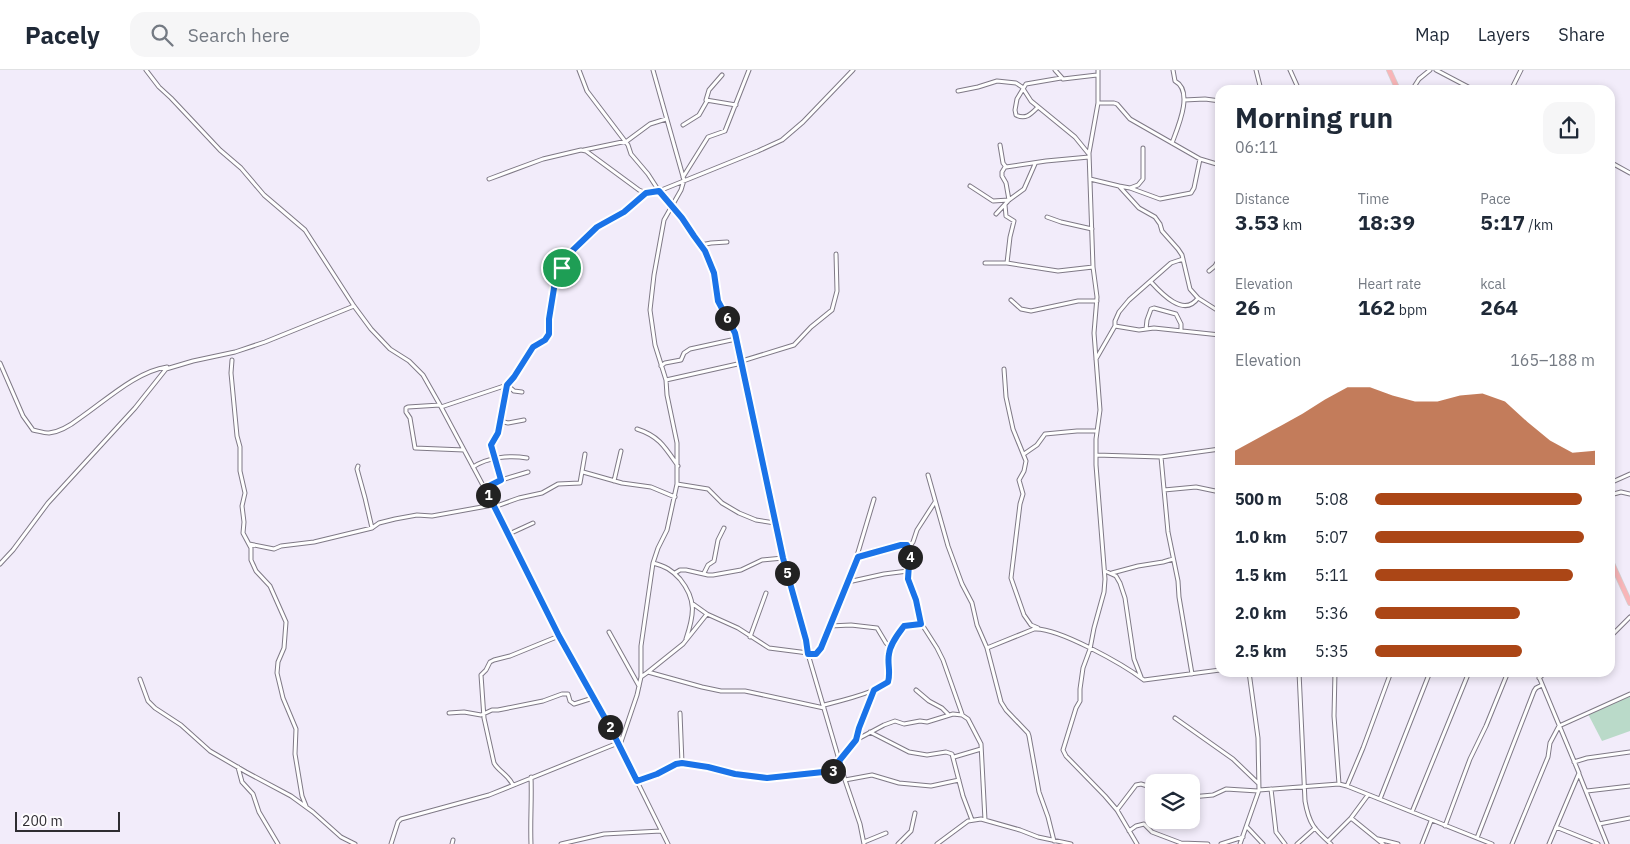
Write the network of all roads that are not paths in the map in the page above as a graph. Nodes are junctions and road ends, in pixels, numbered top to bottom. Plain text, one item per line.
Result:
1 (146, 70) edge
2 (579, 70) edge
3 (653, 70) edge
4 (749, 70) edge
5 (853, 70) edge
6 (1056, 70) edge
7 (1098, 70) edge
8 (1173, 70) edge
9 (1256, 70) edge
10 (1290, 70) edge
11 (1389, 70) edge
12 (1430, 70) edge
13 (1436, 70) edge
14 (1521, 70) edge
15 (722, 75) dead end
16 (1097, 76) junction
17 (1061, 78) junction
18 (1260, 85) edge
19 (1297, 85) edge
20 (1396, 85) edge
21 (1415, 85) edge
22 (1464, 85) edge
23 (1514, 85) edge
24 (1023, 88) junction
25 (958, 92) dead end
26 (1184, 100) junction
27 (1215, 100) edge
28 (707, 101) junction
29 (1098, 103) junction
30 (736, 104) junction
31 (1038, 107) junction
32 (666, 119) junction
33 (683, 125) dead end
34 (624, 141) junction
35 (1172, 143) junction
36 (1000, 145) dead end
37 (1142, 148) dead end
38 (583, 150) junction
39 (1089, 155) junction
40 (1200, 159) junction
41 (1035, 163) junction
42 (1215, 164) edge
43 (1615, 165) edge
44 (1005, 167) junction
45 (1630, 173) edge
46 (489, 179) dead end
47 (683, 179) junction
48 (1090, 179) junction
49 (970, 186) dead end
50 (1119, 186) junction
51 (1130, 188) junction
52 (659, 191) junction
53 (646, 193) junction
54 (1009, 200) junction
55 (1005, 205) junction
56 (672, 206) junction
57 (996, 214) dead end
58 (1047, 217) dead end
59 (1092, 229) junction
60 (727, 242) dead end
61 (701, 245) junction
62 (836, 254) dead end
63 (1183, 259) junction
64 (985, 263) dead end
65 (1007, 263) junction
66 (1215, 266) edge
67 (1093, 268) junction
68 (1209, 272) dead end
69 (1151, 282) junction
70 (1198, 298) junction
71 (1011, 300) dead end
72 (1097, 301) junction
73 (354, 306) junction
74 (1215, 309) edge
75 (1115, 326) junction
76 (1146, 329) junction
77 (1181, 331) junction
78 (1215, 334) edge
79 (736, 339) junction
80 (1096, 359) junction
81 (232, 360) dead end
82 (742, 362) junction
83 (0, 363) edge
84 (661, 366) junction
85 (170, 367) junction
86 (1004, 369) dead end
87 (666, 380) junction
88 (507, 385) junction
89 (522, 392) dead end
90 (441, 406) junction
91 (524, 420) dead end
92 (500, 421) junction
93 (637, 429) dead end
94 (1096, 431) junction
95 (464, 450) junction
96 (1215, 450) edge
97 (622, 451) dead end
98 (585, 454) dead end
99 (1024, 454) junction
100 (1096, 455) junction
101 (1161, 457) junction
102 (527, 458) dead end
103 (495, 459) junction
104 (358, 466) dead end
105 (678, 466) junction
106 (473, 467) junction
107 (528, 472) dead end
108 (582, 472) junction
109 (1630, 474) edge
110 (928, 475) dead end
111 (501, 480) junction
112 (614, 481) junction
113 (1615, 481) edge
114 (677, 484) junction
115 (485, 488) junction
116 (1164, 490) junction
117 (1215, 491) edge
118 (1615, 494) edge
119 (1630, 494) edge
120 (675, 497) junction
121 (874, 498) dead end
122 (935, 502) junction
123 (494, 506) junction
124 (533, 522) dead end
125 (776, 523) junction
126 (372, 528) junction
127 (724, 528) dead end
128 (509, 534) junction
129 (249, 544) junction
130 (909, 547) junction
131 (858, 557) junction
132 (783, 558) junction
133 (1173, 559) junction
134 (653, 563) junction
135 (0, 564) edge
136 (1615, 570) edge
137 (908, 571) junction
138 (1106, 571) junction
139 (675, 573) junction
140 (1112, 573) junction
141 (704, 574) junction
142 (848, 582) junction
143 (766, 593) dead end
144 (1630, 603) edge
145 (692, 604) junction
146 (707, 614) junction
147 (1630, 617) edge
148 (921, 624) junction
149 (830, 626) junction
150 (1038, 628) junction
151 (609, 632) dead end
152 (1615, 632) edge
153 (559, 636) junction
154 (750, 637) junction
155 (686, 639) junction
156 (891, 647) junction
157 (987, 648) junction
158 (1090, 649) junction
159 (808, 654) junction
160 (1215, 671) edge
161 (648, 672) junction
162 (1192, 674) junction
163 (641, 677) junction
164 (1250, 677) edge
165 (1299, 677) edge
166 (1335, 677) edge
167 (1389, 677) edge
168 (1428, 677) edge
169 (1466, 677) edge
170 (1506, 677) edge
171 (1539, 678) edge
172 (140, 679) dead end
173 (1144, 680) junction
174 (1542, 684) junction
175 (639, 686) junction
176 (874, 690) junction
177 (916, 690) dead end
178 (1630, 694) edge
179 (593, 698) junction
180 (824, 707) junction
181 (449, 713) dead end
182 (680, 713) dead end
183 (483, 714) junction
184 (949, 715) junction
185 (962, 715) junction
186 (1174, 718) dead end
187 (1559, 726) junction
188 (870, 732) junction
189 (856, 740) junction
190 (619, 744) junction
191 (981, 748) junction
192 (1630, 752) edge
193 (954, 757) junction
194 (839, 761) junction
195 (1574, 762) junction
196 (682, 763) junction
197 (238, 767) junction
198 (842, 770) junction
199 (1579, 773) junction
200 (532, 776) junction
201 (845, 780) junction
202 (959, 780) junction
203 (637, 781) junction
204 (1258, 783) junction
205 (1339, 784) junction
206 (513, 785) junction
207 (1145, 785) edge
208 (1347, 786) junction
209 (1630, 786) edge
210 (1305, 787) junction
211 (1271, 789) junction
212 (1258, 790) junction
213 (1587, 791) junction
214 (1368, 795) junction
215 (1200, 796) edge
216 (1380, 799) junction
217 (306, 806) junction
218 (1117, 810) junction
219 (1412, 812) junction
220 (915, 813) dead end
221 (1350, 818) junction
222 (1630, 818) edge
223 (972, 820) junction
224 (985, 820) junction
225 (1431, 821) junction
226 (1599, 824) junction
227 (1445, 826) junction
228 (1247, 827) junction
229 (1556, 827) junction
230 (1314, 828) junction
231 (661, 830) junction
232 (1129, 831) junction
233 (886, 832) dead end
234 (1243, 836) junction
235 (1378, 838) junction
236 (1477, 838) junction
237 (1056, 842) edge
238 (864, 843) edge
239 (1330, 843) edge
240 (278, 844) edge
241 (355, 844) edge
242 (391, 844) edge
243 (531, 844) edge
244 (561, 844) edge
245 (668, 844) edge
246 (898, 844) edge
247 (937, 844) edge
248 (1071, 844) edge
249 (1137, 844) edge
250 (1208, 844) edge
251 (1221, 844) edge
252 (1240, 844) edge
253 (1263, 844) edge
254 (1285, 844) edge
255 (1297, 844) edge
256 (1383, 844) edge
257 (1398, 844) edge
258 (1422, 844) edge
259 (1492, 844) edge
260 (1512, 844) edge
261 (1549, 844) edge
262 (1598, 844) edge
263 (1607, 844) edge

1 - 73 street
2 - 34 street
3 - 32 street
4 - 30 street
5 - 47 street
6 - 17 street
7 - 16 street
8 - 26 street
9 - 18 street
10 - 19 street
11 - 20 main road
12 - 21 street
13 - 22 street
14 - 23 street
15 - 28 street
16 - 17 street
16 - 29 street
17 - 24 street
24 - 25 street
24 - 31 street
24 - 31 street
26 - 27 street
26 - 35 street
28 - 30 street
28 - 33 street
29 - 35 street
29 - 39 street
30 - 47 street
31 - 39 street
32 - 34 street
32 - 47 street
34 - 38 street
34 - 52 street
35 - 40 street
36 - 44 street
37 - 51 street
38 - 46 street
38 - 53 street
39 - 41 street
39 - 48 street
40 - 42 street
40 - 51 street
41 - 44 street
41 - 54 street
43 - 45 street
44 - 54 street
47 - 52 street
47 - 56 street
48 - 50 street
48 - 59 street
49 - 54 street
50 - 51 street
50 - 63 street
52 - 53 street
52 - 56 street
53 - 88 street
54 - 55 street
55 - 57 street
55 - 65 street
56 - 61 street
56 - 84 street
58 - 59 street
59 - 67 street
60 - 61 street
61 - 79 street
62 - 82 street
63 - 69 street
63 - 70 street
64 - 65 street
65 - 67 street
66 - 68 street
67 - 72 street
69 - 70 street
69 - 75 street
70 - 74 street
71 - 72 street
72 - 80 street
73 - 85 street
73 - 90 street
75 - 76 street
75 - 80 street
76 - 77 street
76 - 77 street
77 - 78 street
79 - 82 street
79 - 84 street
80 - 94 street
81 - 129 street
82 - 87 street
82 - 125 street
83 - 85 street
84 - 87 street
85 - 135 street
86 - 99 street
87 - 105 street
88 - 89 street
88 - 90 street
88 - 92 street
90 - 95 street
90 - 95 street
91 - 92 street
92 - 103 street
93 - 105 street
94 - 99 street
94 - 100 street
95 - 106 street
96 - 101 street
97 - 112 street
98 - 108 street
99 - 150 street
100 - 101 street
100 - 138 street
101 - 116 street
102 - 103 street
103 - 106 street
103 - 111 street
104 - 126 street
105 - 114 street
106 - 115 street
107 - 111 street
108 - 112 street
108 - 123 street
109 - 113 street
110 - 122 street
111 - 115 street
112 - 120 street
114 - 120 street
114 - 125 street
115 - 123 street
116 - 117 street
116 - 133 street
118 - 119 street
120 - 134 street
121 - 131 street
122 - 130 street
122 - 157 street
123 - 126 street
123 - 128 street
124 - 128 street
125 - 132 street
126 - 129 street
127 - 141 street
128 - 153 street
129 - 217 street
130 - 131 street
130 - 137 street
131 - 142 street
132 - 141 street
132 - 159 street
133 - 140 street
133 - 162 street
134 - 139 street
134 - 163 street
136 - 144 main road
137 - 142 street
137 - 148 street
138 - 140 street
138 - 158 street
139 - 141 street
139 - 145 street
140 - 173 street
142 - 149 street
143 - 154 street
145 - 146 street
145 - 155 street
146 - 154 street
146 - 155 street
147 - 152 street
148 - 156 street
148 - 185 street
149 - 156 street
149 - 159 street
150 - 157 street
150 - 158 street
151 - 175 street
153 - 179 street
153 - 183 street
154 - 159 street
155 - 161 street
156 - 176 street
157 - 237 street
158 - 173 street
158 - 218 street
159 - 180 street
160 - 162 street
161 - 163 street
161 - 180 street
162 - 173 street
163 - 175 street
164 - 204 street
165 - 210 street
166 - 205 street
167 - 208 street
168 - 216 street
169 - 219 street
170 - 227 street
171 - 174 street
172 - 197 street
174 - 187 street
174 - 236 street
175 - 190 street
176 - 180 street
176 - 189 street
177 - 184 street
178 - 187 street
179 - 183 street
179 - 190 street
180 - 194 street
181 - 183 street
182 - 196 street
183 - 206 street
184 - 185 street
184 - 188 street
185 - 191 street
186 - 204 street
187 - 195 street
187 - 260 street
188 - 189 street
188 - 193 street
189 - 194 street
190 - 200 street
190 - 203 street
191 - 193 street
191 - 224 street
192 - 195 street
193 - 202 street
194 - 198 street
195 - 199 street
196 - 198 street
196 - 203 street
197 - 217 street
197 - 240 street
198 - 201 street
199 - 213 street
199 - 229 street
200 - 206 street
200 - 243 street
201 - 202 street
201 - 238 street
202 - 223 street
203 - 231 street
204 - 212 street
205 - 208 street
205 - 210 street
206 - 242 street
207 - 218 street
208 - 214 street
209 - 213 street
210 - 211 street
210 - 230 street
211 - 212 street
211 - 254 street
212 - 215 street
212 - 228 street
213 - 226 street
214 - 216 street
214 - 221 street
216 - 219 street
217 - 241 street
218 - 232 street
219 - 225 street
220 - 246 street
221 - 235 street
221 - 239 street
222 - 226 street
223 - 224 street
223 - 247 street
224 - 237 street
225 - 227 street
225 - 258 street
226 - 263 street
227 - 236 street
228 - 234 street
228 - 253 street
229 - 261 street
229 - 262 street
230 - 239 street
230 - 255 street
231 - 244 street
231 - 245 street
232 - 249 street
232 - 250 street
233 - 238 street
234 - 251 street
234 - 252 street
235 - 256 street
235 - 257 street
236 - 259 street
237 - 248 street

